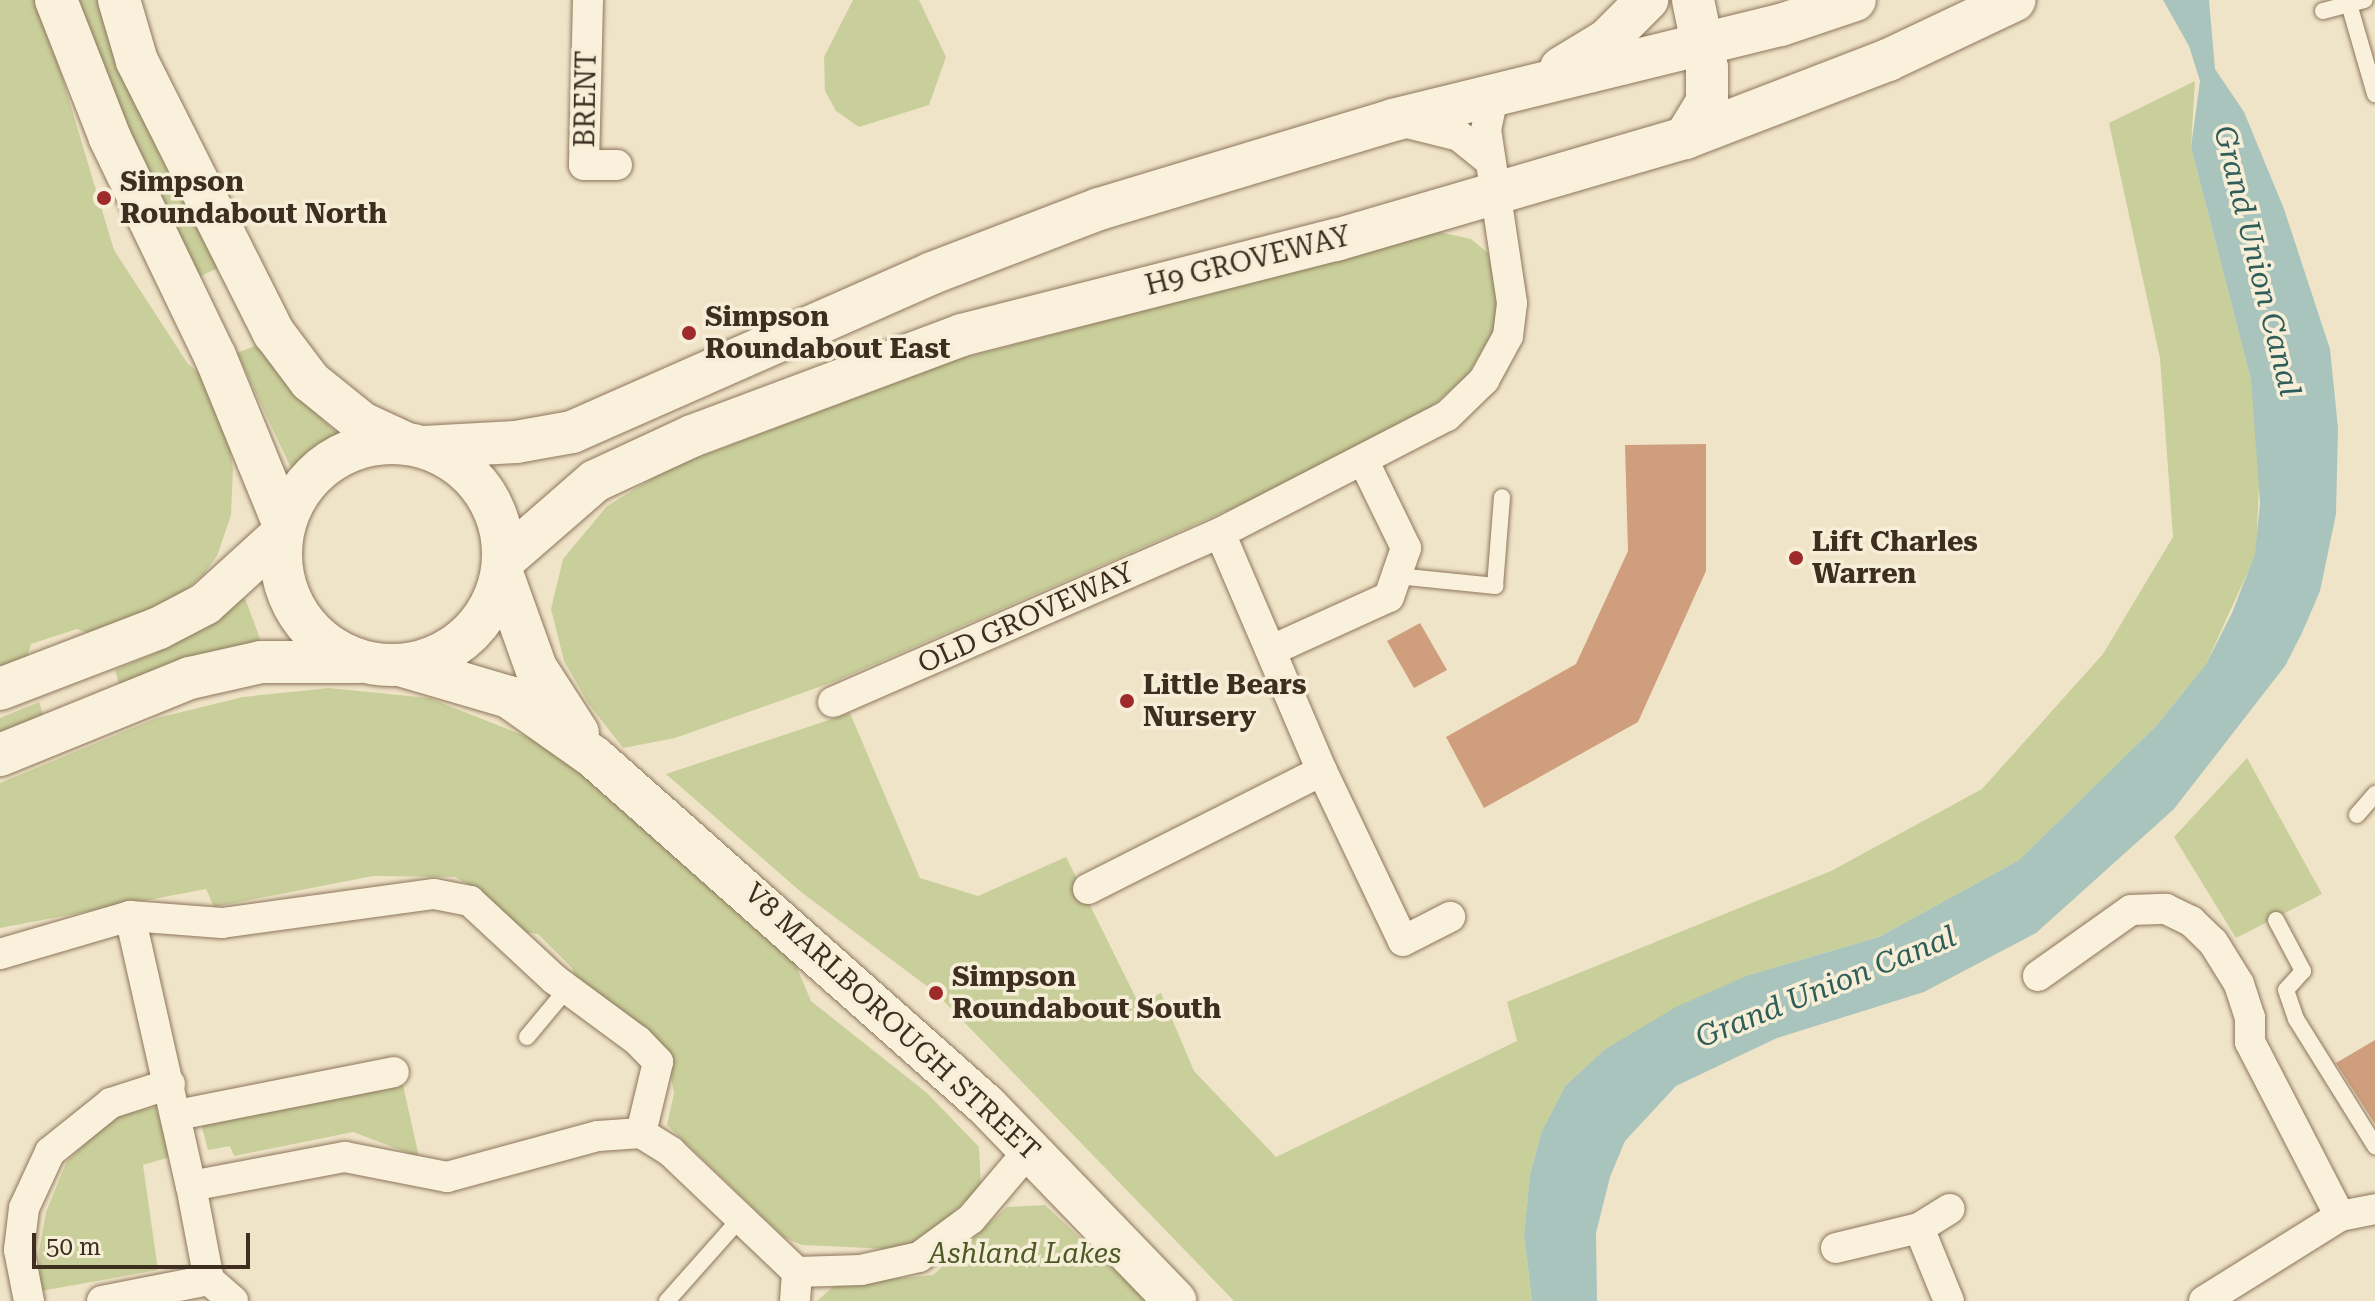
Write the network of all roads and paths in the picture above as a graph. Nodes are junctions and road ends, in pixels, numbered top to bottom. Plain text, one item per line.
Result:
1 (56, 0) edge
2 (119, 0) edge
3 (588, 0) edge
4 (1647, 0) edge
5 (1693, 0) edge
6 (1855, 0) edge
7 (2015, 0) edge
8 (2357, 2) edge
9 (2323, 11) dead end
10 (1618, 51) junction
11 (1705, 56) junction
12 (1511, 91) junction
13 (2375, 94) edge
14 (1797, 96) junction
15 (1393, 120) junction
16 (1676, 141) junction
17 (617, 165) dead end
18 (1492, 178) junction
19 (416, 446) junction
20 (1363, 460) junction
21 (1502, 497) dead end
22 (283, 530) junction
23 (1220, 533) junction
24 (502, 567) junction
25 (1397, 576) junction
26 (1272, 650) junction
27 (384, 663) junction
28 (11, 684) edge
29 (833, 702) dead end
30 (0, 755) edge
31 (595, 758) junction
32 (1322, 771) junction
33 (2375, 794) edge
34 (2357, 815) dead end
35 (1088, 889) dead end
36 (130, 916) junction
37 (1450, 917) dead end
38 (2276, 920) dead end
39 (0, 954) edge
40 (2038, 976) dead end
41 (567, 989) junction
42 (527, 1037) dead end
43 (394, 1072) dead end
44 (170, 1084) junction
45 (177, 1115) junction
46 (641, 1133) junction
47 (2375, 1146) edge
48 (1031, 1148) junction
49 (191, 1186) junction
50 (1949, 1209) dead end
51 (2375, 1209) edge
52 (2340, 1216) junction
53 (738, 1221) junction
54 (1919, 1228) junction
55 (1836, 1248) dead end
56 (209, 1280) junction
57 (796, 1286) edge
58 (29, 1301) edge
59 (102, 1301) edge
60 (233, 1301) edge
61 (667, 1301) edge
62 (1175, 1301) edge
63 (1949, 1301) edge
64 (2204, 1301) edge

1 - 22 street
2 - 19 street
3 - 17 street, BRENT
4 - 10 street
5 - 11 street
6 - 11 street
7 - 14 street, H9 GROVEWAY
8 - 9 lane
8 - 13 lane
10 - 11 street
10 - 12 street
11 - 14 street
11 - 16 street
12 - 15 street
12 - 18 street, OLD GROVEWAY
14 - 16 street, H9 GROVEWAY
15 - 18 street
15 - 19 street
16 - 18 street, H9 GROVEWAY
18 - 20 street, OLD GROVEWAY
18 - 24 street, H9 GROVEWAY
19 - 22 street
19 - 24 street
20 - 23 street, OLD GROVEWAY
20 - 25 street
21 - 25 lane
22 - 27 street
22 - 28 street
23 - 26 street
23 - 29 street, OLD GROVEWAY
24 - 27 street
24 - 31 street, V8 MARLBOROUGH STREET
25 - 26 street
26 - 32 street
27 - 30 street
27 - 31 street, V8 MARLBOROUGH STREET
31 - 48 street, V8 MARLBOROUGH STREET
32 - 35 street
32 - 37 street
33 - 34 lane
36 - 39 street
36 - 41 street
36 - 44 street
38 - 47 lane
40 - 52 street
41 - 42 lane
41 - 46 street
43 - 45 street
44 - 45 street
44 - 58 street
45 - 49 street
46 - 49 street
46 - 53 street
48 - 57 street
48 - 62 street, V8 MARLBOROUGH STREET
49 - 56 street
50 - 54 street
51 - 52 street
52 - 64 street
53 - 57 street
53 - 61 lane
54 - 55 street
54 - 63 street
56 - 59 street
56 - 60 street

